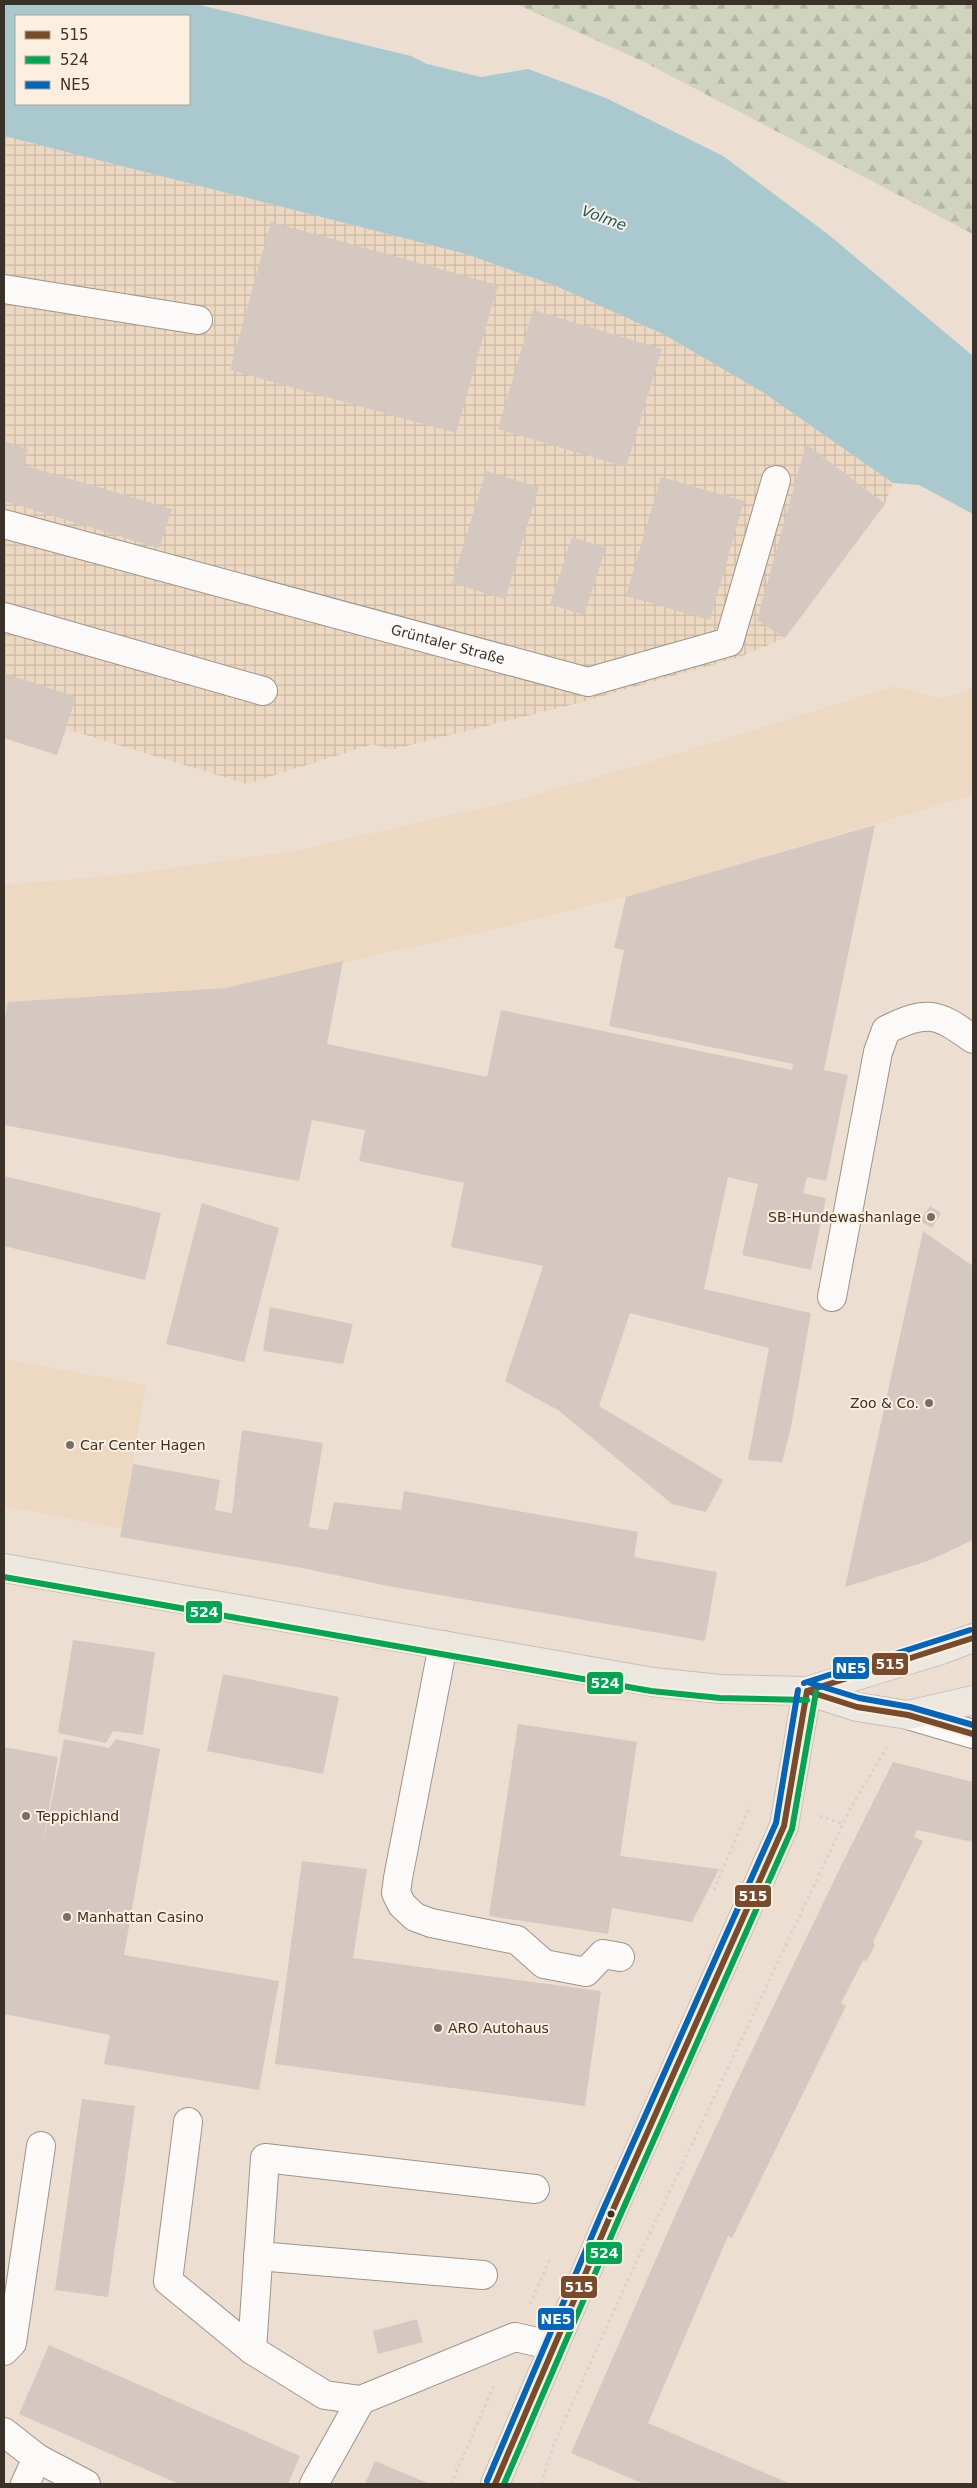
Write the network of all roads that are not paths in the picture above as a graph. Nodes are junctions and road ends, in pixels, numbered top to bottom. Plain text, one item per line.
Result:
1 (4, 289) edge
2 (198, 320) dead end
3 (776, 480) dead end
4 (4, 524) edge
5 (4, 617) edge
6 (263, 691) dead end
7 (973, 1039) edge
8 (832, 1297) dead end
9 (4, 1568) edge
10 (973, 1638) edge
11 (443, 1645) junction
12 (807, 1691) junction
13 (973, 1700) edge
14 (908, 1715) junction
15 (973, 1734) edge
16 (620, 1957) dead end
17 (188, 2122) dead end
18 (41, 2146) dead end
19 (535, 2189) dead end
20 (258, 2256) junction
21 (483, 2275) dead end
22 (554, 2346) junction
23 (252, 2350) junction
24 (4, 2351) edge
25 (360, 2400) junction
26 (4, 2432) edge
27 (37, 2458) junction
28 (502, 2482) edge
29 (25, 2484) edge
30 (86, 2484) edge
31 (314, 2484) edge

1 - 2 street
3 - 4 street, Grüntaler Straße
5 - 6 street
7 - 8 street
9 - 11 main road
10 - 12 main road
11 - 12 main road
11 - 16 street
12 - 14 main road
12 - 22 main road
13 - 14 main road
14 - 15 street
17 - 23 street
18 - 24 street
19 - 20 street
20 - 21 street
20 - 23 street
22 - 25 street
22 - 28 main road
23 - 25 street
25 - 31 street
26 - 27 street
27 - 29 street
27 - 30 street

